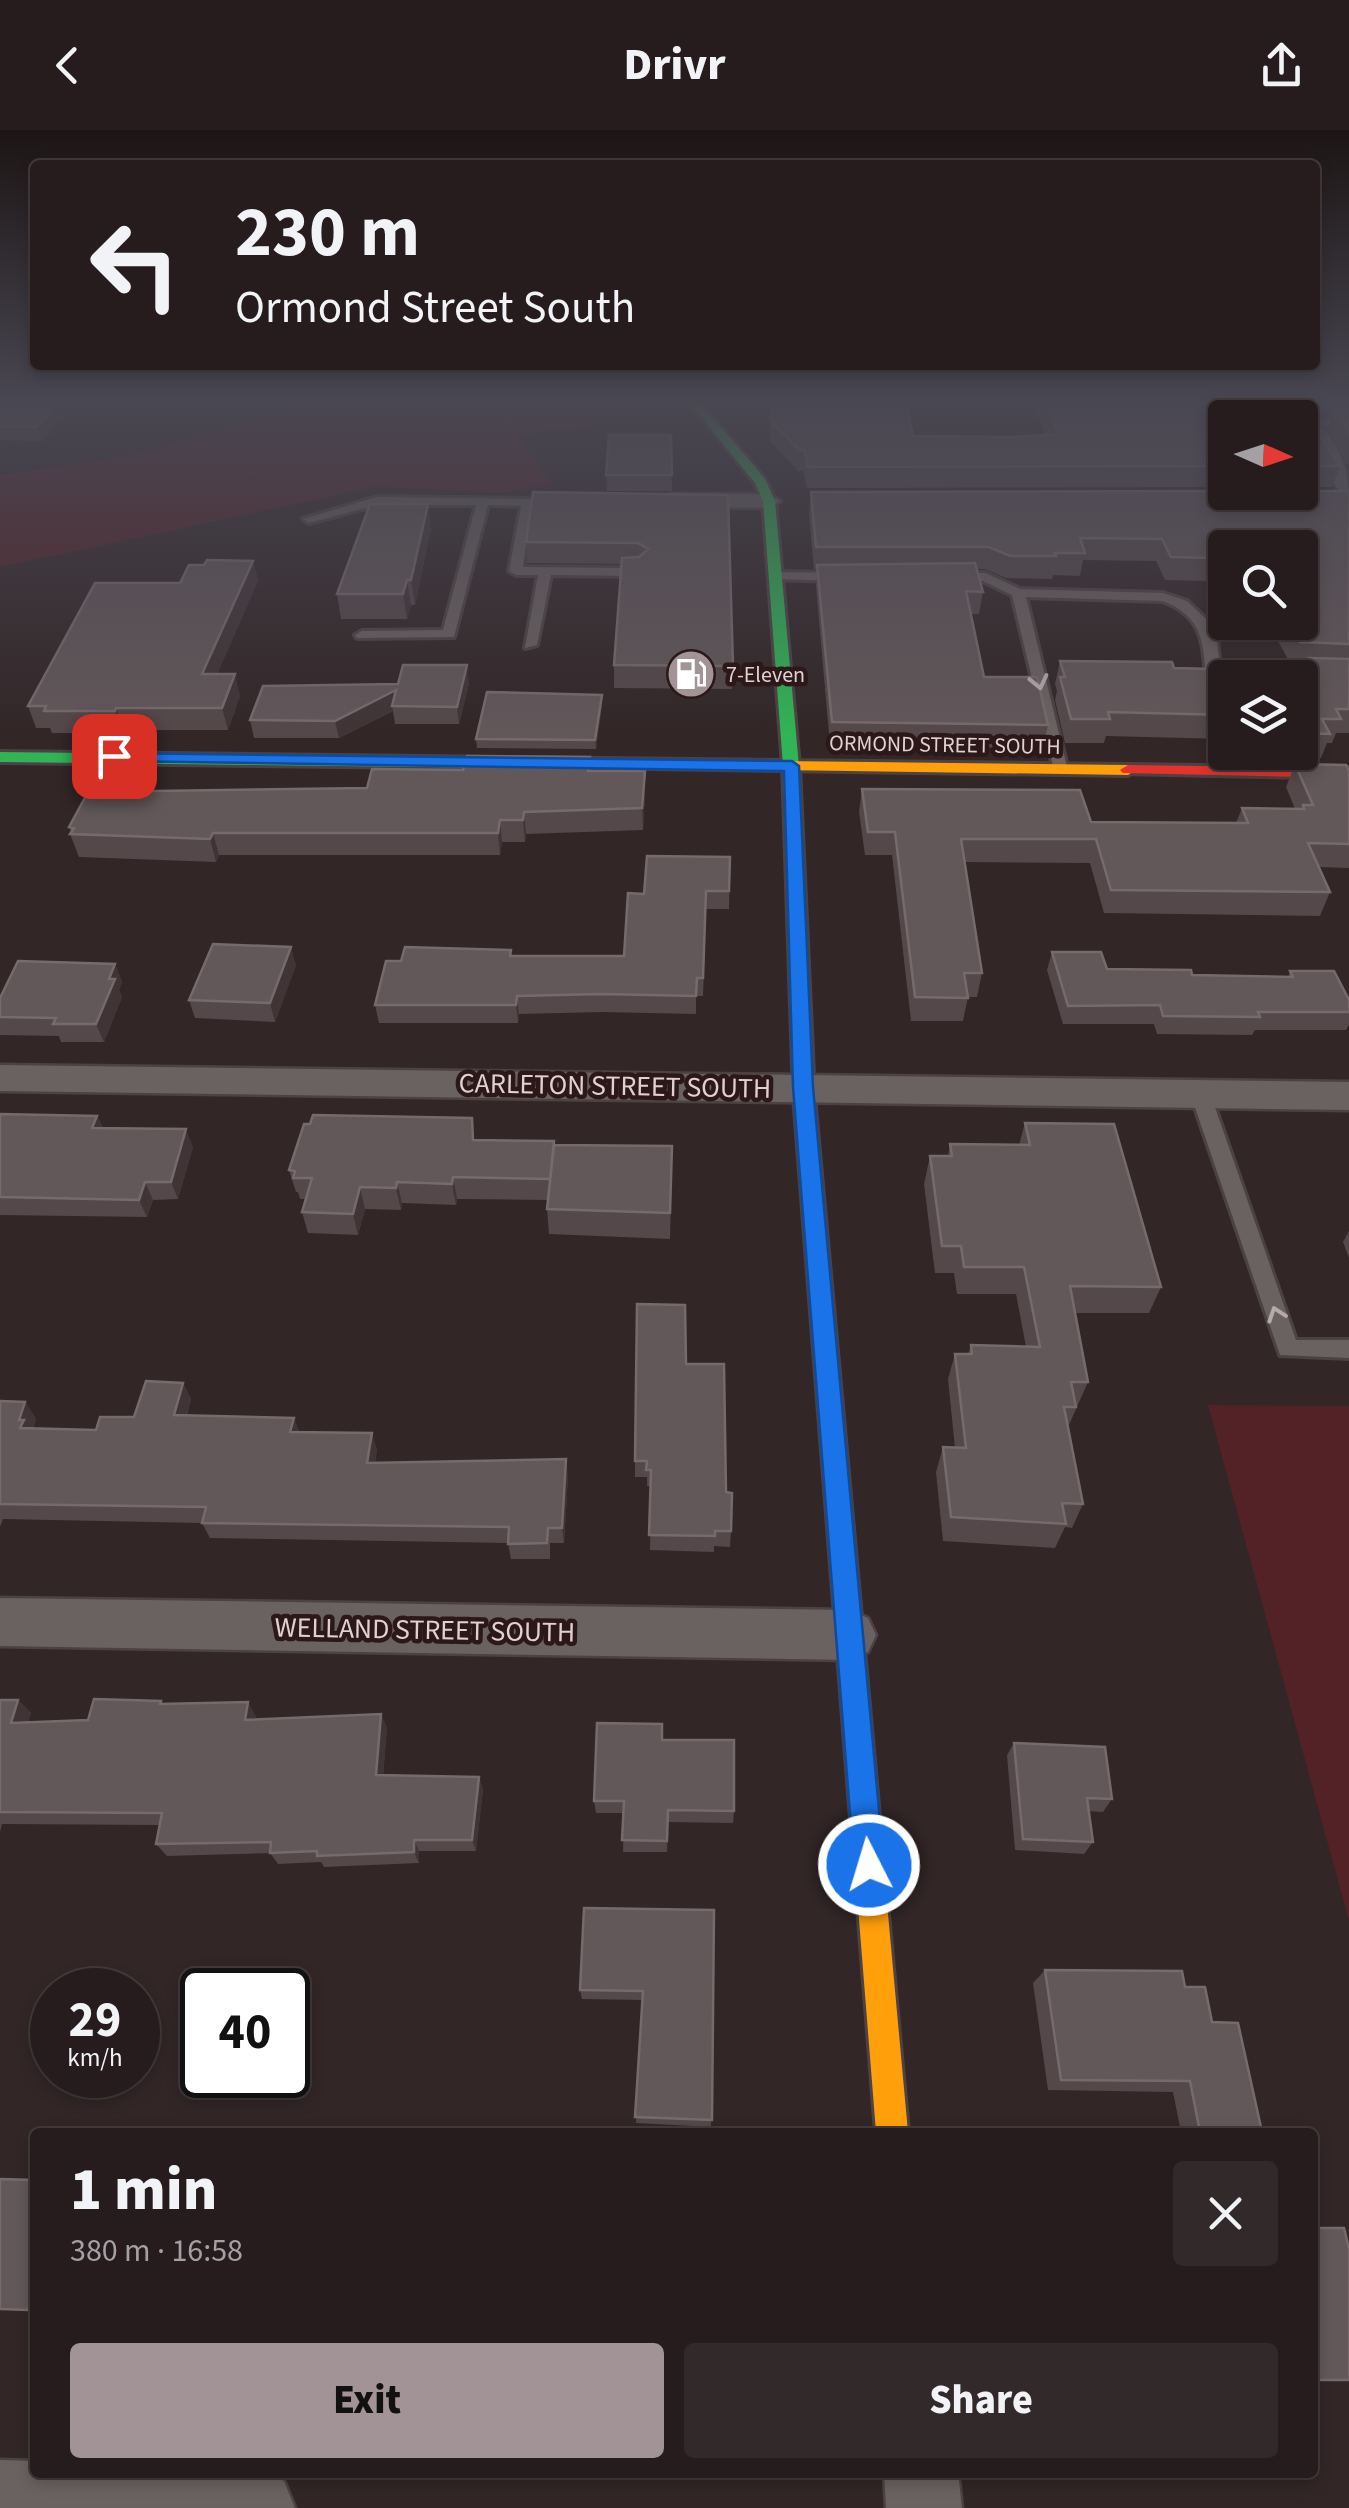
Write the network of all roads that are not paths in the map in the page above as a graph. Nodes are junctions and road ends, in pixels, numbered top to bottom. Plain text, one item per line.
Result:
1 (333, 512) edge
2 (480, 512) edge
3 (535, 512) edge
4 (778, 512) edge
5 (309, 518) dead end
6 (638, 572) edge
7 (545, 573) junction
8 (776, 576) junction
9 (852, 576) edge
10 (928, 577) edge
11 (1018, 593) junction
12 (362, 635) dead end
13 (530, 644) dead end
14 (1212, 660) edge
15 (0, 757) edge
16 (1208, 764) edge
17 (792, 766) junction
18 (1318, 770) edge
19 (1060, 771) junction
20 (1349, 773) edge
21 (0, 1078) edge
22 (803, 1087) junction
23 (1200, 1093) junction
24 (1349, 1096) edge
25 (1349, 1348) edge
26 (0, 1622) edge
27 (849, 1635) junction
28 (892, 2128) edge
29 (922, 2478) edge
30 (0, 2497) edge
31 (256, 2508) edge
32 (924, 2508) edge

1 - 5 lane
2 - 12 lane
3 - 7 lane
4 - 8 street
6 - 7 lane
7 - 13 lane
8 - 9 lane
8 - 17 street
10 - 11 lane
11 - 14 lane
11 -> 19 lane
15 - 17 street, ORMOND STREET SOUTH
16 - 19 street, ORMOND STREET SOUTH
17 - 19 street, ORMOND STREET SOUTH
17 - 22 street
18 - 20 street, ORMOND STREET SOUTH
21 - 22 street, CARLETON STREET SOUTH
22 - 23 street, CARLETON STREET SOUTH
22 - 27 street
23 - 24 street, CARLETON STREET SOUTH
25 -> 23 lane
26 - 27 street, WELLAND STREET SOUTH
27 - 28 street
29 - 32 street
30 - 31 street

